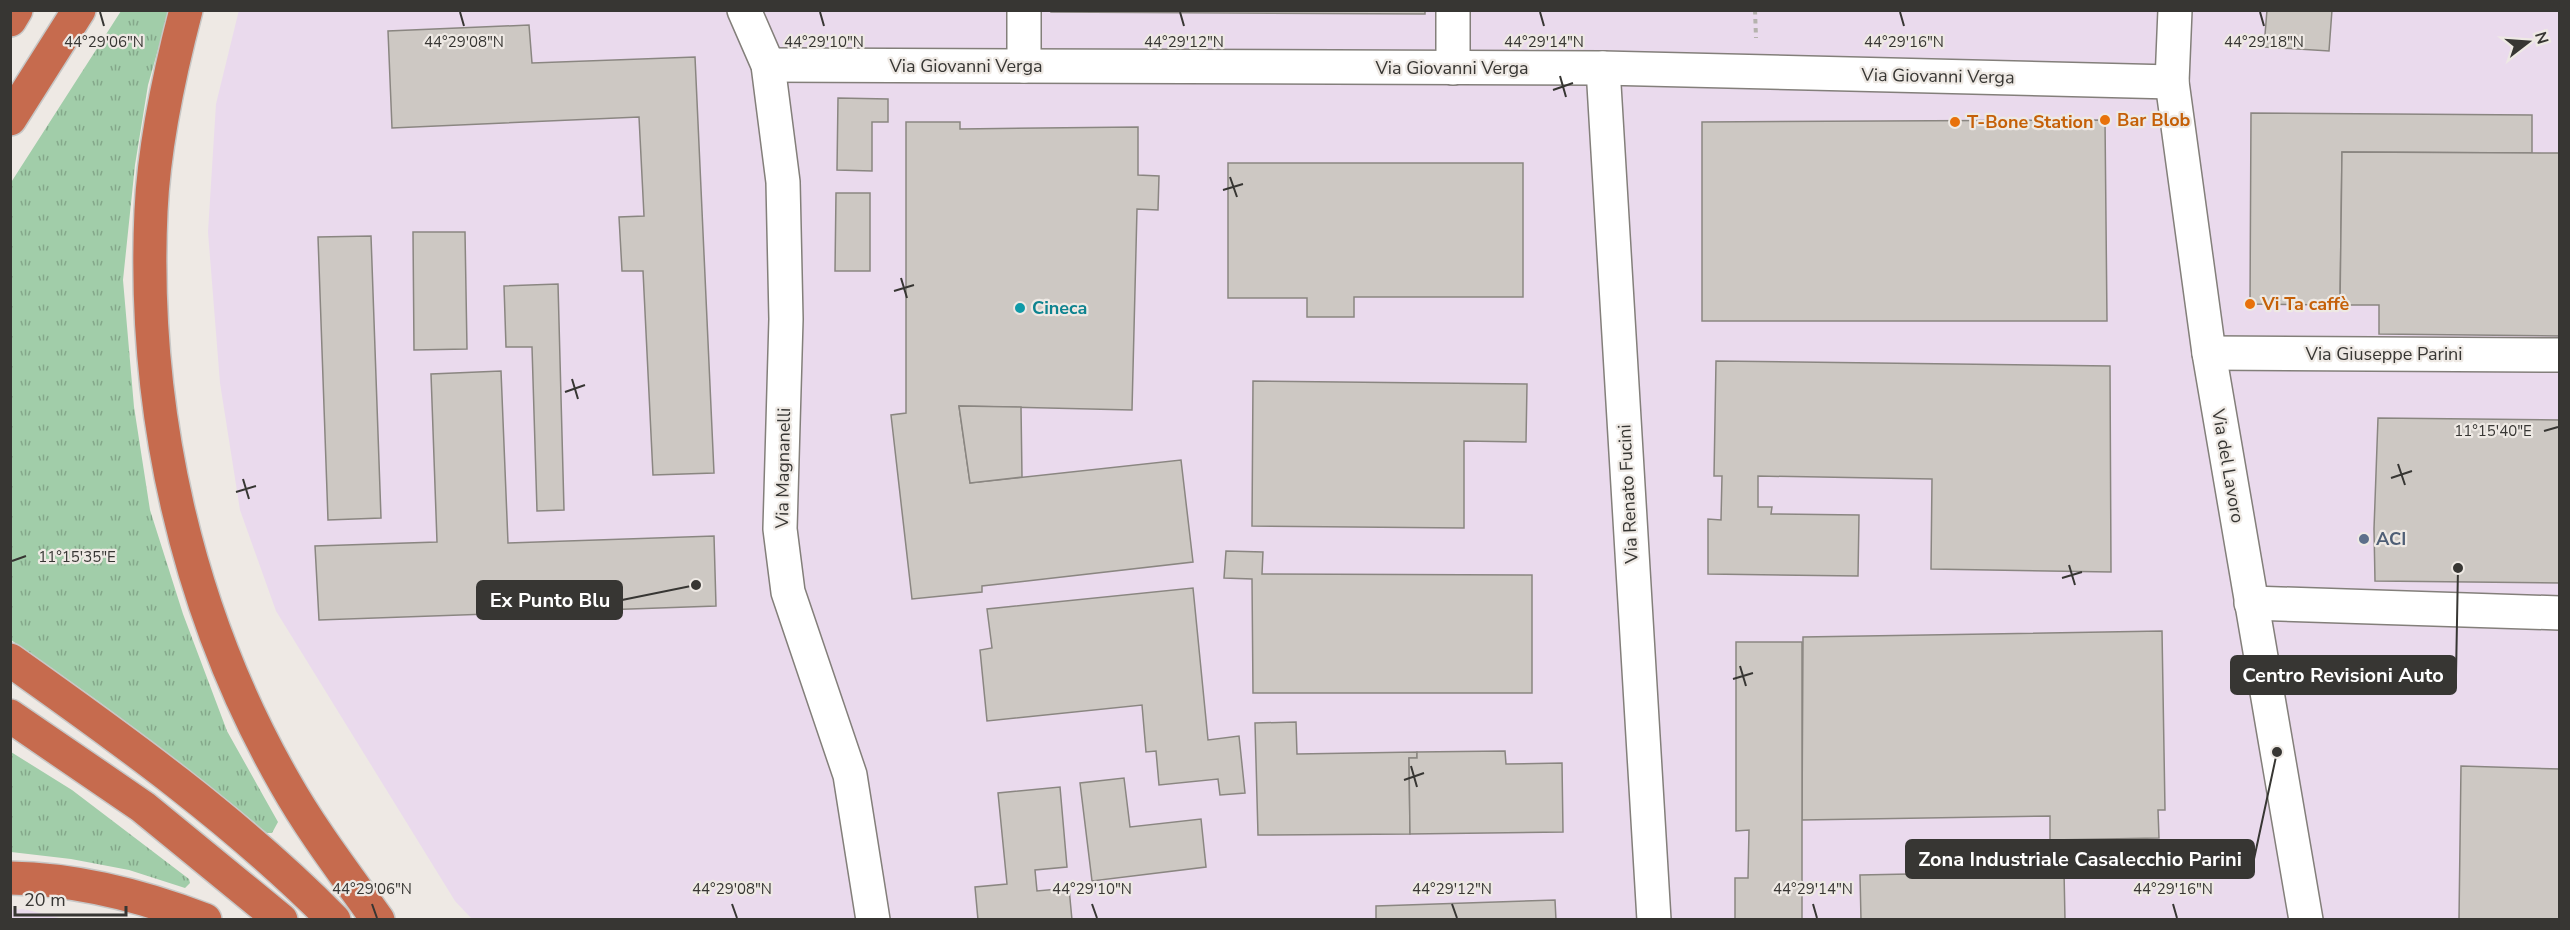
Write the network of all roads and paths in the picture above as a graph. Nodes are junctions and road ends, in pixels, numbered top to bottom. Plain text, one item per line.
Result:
1 (16, 10) edge
2 (79, 10) edge
3 (186, 10) edge
4 (744, 10) edge
5 (1024, 10) edge
6 (1453, 10) edge
7 (2175, 10) edge
8 (10, 20) edge
9 (768, 65) junction
10 (1024, 66) junction
11 (1453, 68) junction
12 (1603, 68) junction
13 (2172, 82) junction
14 (10, 118) edge
15 (2209, 353) junction
16 (2559, 355) edge
17 (2252, 603) junction
18 (2559, 613) edge
19 (10, 660) edge
20 (10, 716) edge
21 (10, 878) edge
22 (205, 920) edge
23 (281, 920) edge
24 (334, 920) edge
25 (378, 920) edge
26 (873, 920) edge
27 (1654, 920) edge
28 (2306, 920) edge

1 - 8 highway
2 - 14 highway
3 - 25 highway
4 - 9 street, Via Magnanelli
5 - 10 street
6 - 11 street
7 - 13 street, Via del Lavoro
9 - 10 street, Via Giovanni Verga
9 - 26 street, Via Magnanelli
10 - 11 street, Via Giovanni Verga
11 - 12 street, Via Giovanni Verga
12 - 13 street, Via Giovanni Verga
12 - 27 street, Via Renato Fucini
13 - 15 street, Via del Lavoro
15 - 16 street, Via Giuseppe Parini
15 - 17 street, Via del Lavoro
17 - 18 street
17 - 28 street, Via del Lavoro
19 - 24 highway
20 - 23 highway
21 - 22 highway

